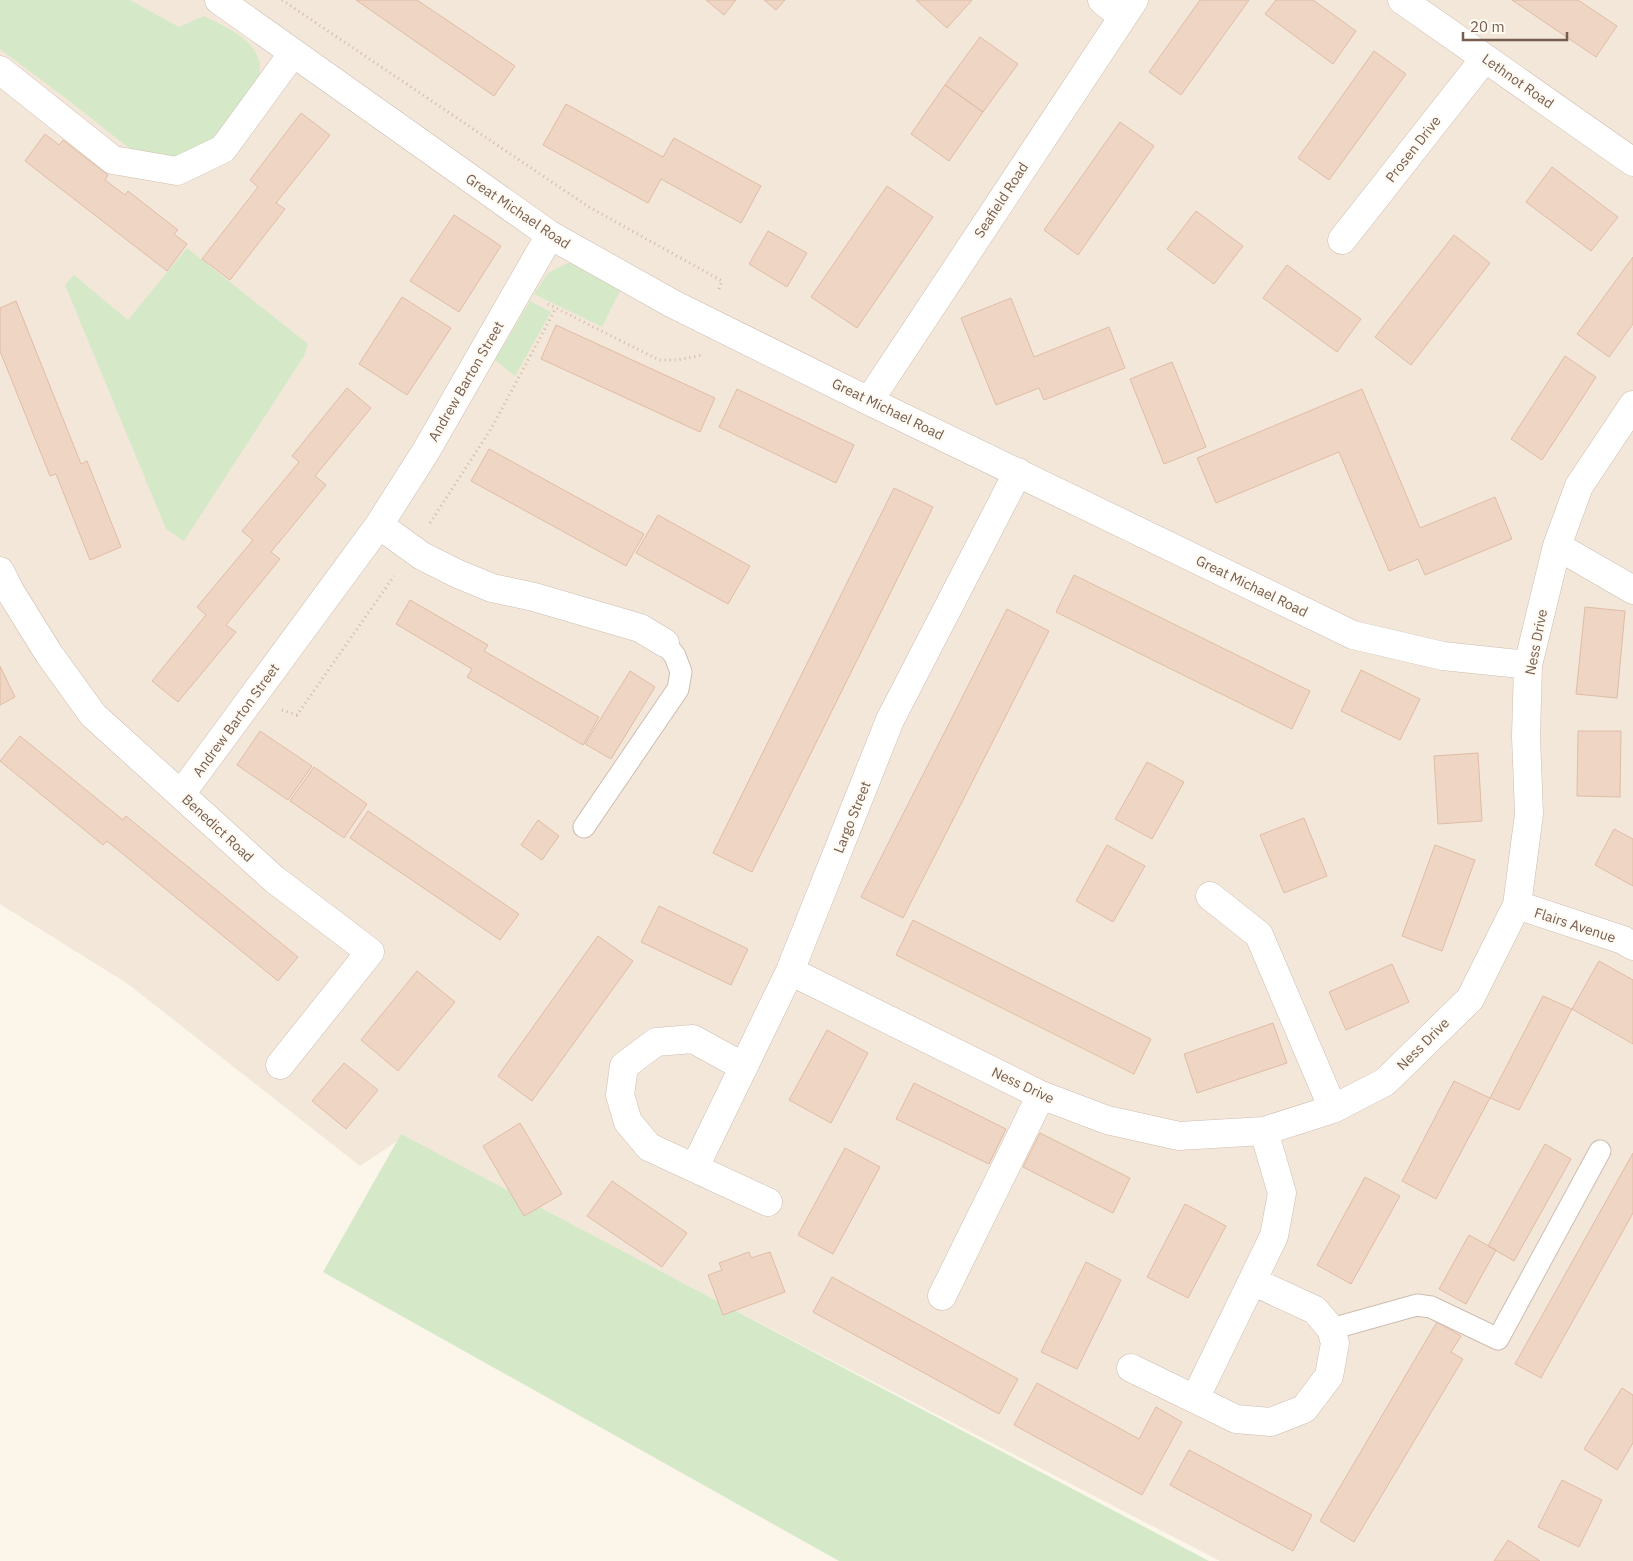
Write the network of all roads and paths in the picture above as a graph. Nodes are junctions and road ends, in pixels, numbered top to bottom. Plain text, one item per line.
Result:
1 (219, 0) edge
2 (282, 0) edge
3 (1102, 0) edge
4 (1402, 0) edge
5 (1129, 8) edge
6 (293, 53) junction
7 (1485, 58) junction
8 (0, 70) edge
9 (1633, 162) edge
10 (550, 236) junction
11 (1342, 240) dead end
12 (519, 289) junction
13 (706, 320) junction
14 (706, 354) dead end
15 (869, 401) junction
16 (1633, 405) edge
17 (1018, 472) junction
18 (379, 525) junction
19 (1557, 546) junction
20 (0, 571) edge
21 (1633, 590) edge
22 (665, 643) joint
23 (1528, 665) junction
24 (181, 794) junction
25 (584, 827) dead end
26 (1210, 896) dead end
27 (1517, 905) junction
28 (1633, 946) edge
29 (790, 971) junction
30 (280, 1065) dead end
31 (744, 1067) junction
32 (1041, 1094) junction
33 (1333, 1109) junction
34 (1264, 1131) junction
35 (1600, 1151) dead end
36 (695, 1167) junction
37 (768, 1202) dead end
38 (1252, 1281) junction
39 (942, 1296) dead end
40 (1331, 1329) junction
41 (1131, 1368) dead end
42 (1195, 1399) junction

1 - 6 street, Great Michael Road
2 - 13 path
3 - 5 street
4 - 7 street, Lethnot Road
5 - 15 street, Seafield Road
6 - 8 street
6 - 10 street, Great Michael Road
7 - 9 street, Lethnot Road
7 - 11 street, Prosen Drive
10 - 12 street, Andrew Barton Street
10 - 13 street, Great Michael Road
12 - 14 path
12 - 18 street, Andrew Barton Street
13 - 15 street, Great Michael Road
15 - 17 street, Great Michael Road
16 - 19 street, Ness Drive
17 - 23 street, Great Michael Road
17 - 29 street, Largo Street
18 - 22 street
18 - 24 street, Andrew Barton Street
19 - 21 street
19 - 23 street, Ness Drive
20 - 24 street, Benedict Road
22 - 25 lane
23 - 27 street, Ness Drive
24 - 30 street, Benedict Road
26 - 33 street
27 - 28 street, Flairs Avenue
27 - 33 street, Ness Drive
29 - 31 street, Largo Street
29 - 32 street, Ness Drive
31 - 36 street, Largo Street
31 - 36 street
32 - 34 street, Ness Drive
32 - 39 street
33 - 34 street, Ness Drive
34 - 38 street
35 - 40 lane
36 - 37 street
38 - 40 street
38 - 42 street
40 - 42 street
41 - 42 street

